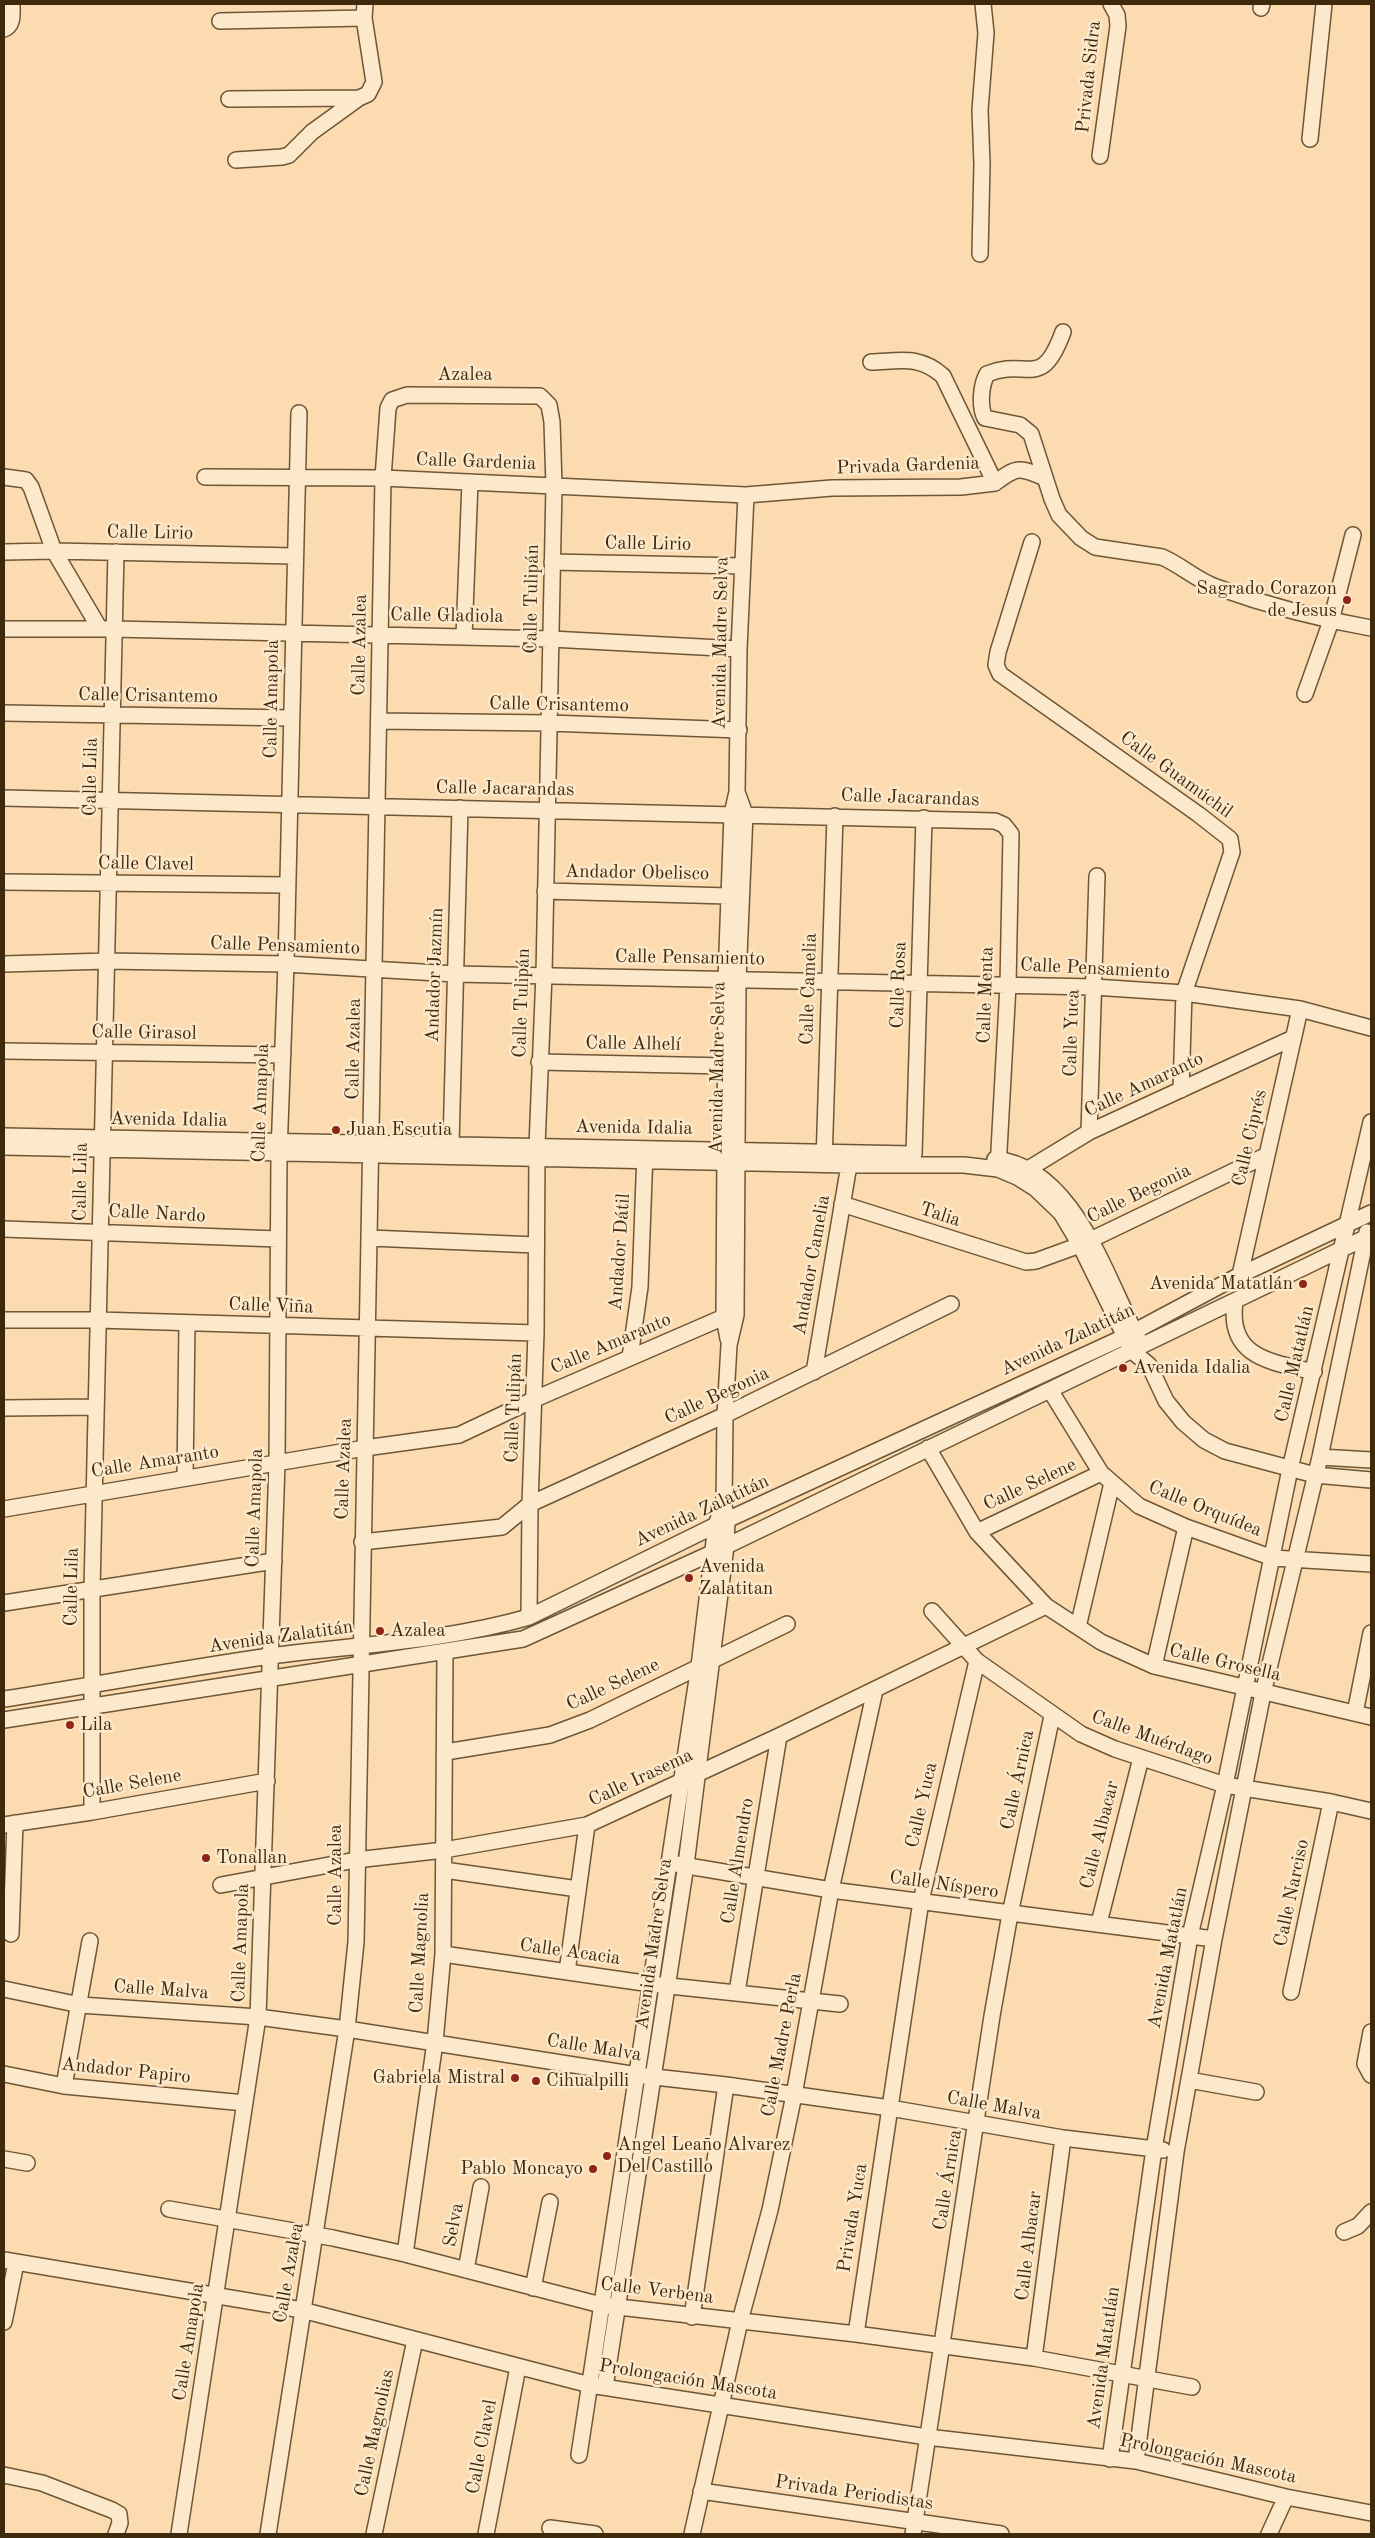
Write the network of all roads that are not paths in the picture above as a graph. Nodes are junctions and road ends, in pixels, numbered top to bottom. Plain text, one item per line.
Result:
1 (12, 4) edge
2 (983, 4) edge
3 (1111, 4) edge
4 (1324, 4) edge
5 (364, 11) edge
6 (220, 21) dead end
7 (4, 29) edge
8 (364, 96) junction
9 (229, 98) dead end
10 (1310, 139) dead end
11 (1100, 156) dead end
12 (236, 160) dead end
13 (980, 254) dead end
14 (1063, 332) dead end
15 (871, 362) dead end
16 (540, 396) joint
17 (392, 400) joint
18 (299, 413) dead end
19 (4, 477) edge
20 (205, 477) dead end
21 (297, 478) junction
22 (383, 478) junction
23 (1046, 478) junction
24 (470, 482) junction
25 (995, 483) junction
26 (554, 486) junction
27 (746, 495) junction
28 (1353, 535) dead end
29 (1032, 542) dead end
30 (54, 551) junction
31 (4, 552) edge
32 (116, 552) junction
33 (295, 556) junction
34 (552, 562) junction
35 (742, 566) junction
36 (1331, 621) junction
37 (1371, 628) edge
38 (4, 629) edge
39 (107, 629) junction
40 (293, 634) junction
41 (380, 635) junction
42 (464, 637) junction
43 (551, 639) junction
44 (739, 649) junction
45 (1304, 694) dead end
46 (4, 713) edge
47 (112, 715) junction
48 (292, 718) junction
49 (379, 722) junction
50 (549, 723) junction
51 (738, 730) junction
52 (4, 798) edge
53 (110, 800) junction
54 (290, 804) junction
55 (379, 806) junction
56 (460, 808) junction
57 (548, 810) junction
58 (738, 814) junction
59 (835, 816) junction
60 (924, 818) junction
61 (1004, 824) joint
62 (1097, 876) dead end
63 (4, 882) edge
64 (108, 884) junction
65 (288, 885) junction
66 (545, 891) junction
67 (729, 896) junction
68 (107, 961) junction
69 (4, 964) edge
70 (286, 964) junction
71 (375, 969) junction
72 (455, 974) junction
73 (544, 974) junction
74 (732, 979) junction
75 (830, 981) junction
76 (919, 983) junction
77 (1008, 985) junction
78 (1094, 987) junction
79 (1184, 993) junction
80 (1300, 1009) junction
81 (1371, 1028) edge
82 (1293, 1038) junction
83 (4, 1051) edge
84 (104, 1053) junction
85 (283, 1055) junction
86 (539, 1062) junction
87 (726, 1066) junction
88 (1181, 1090) junction
89 (1371, 1122) edge
90 (1089, 1132) junction
91 (4, 1136) edge
92 (102, 1144) junction
93 (451, 1144) junction
94 (4, 1147) edge
95 (279, 1148) junction
96 (371, 1150) junction
97 (537, 1152) junction
98 (645, 1154) junction
99 (914, 1154) junction
100 (1267, 1155) junction
101 (731, 1156) junction
102 (824, 1158) junction
103 (998, 1164) junction
104 (849, 1165) junction
105 (1022, 1173) junction
106 (842, 1204) junction
107 (1371, 1213) edge
108 (1347, 1224) junction
109 (4, 1229) edge
110 (100, 1231) junction
111 (1368, 1237) edge
112 (370, 1238) junction
113 (278, 1239) junction
114 (1085, 1242) junction
115 (536, 1245) junction
116 (1342, 1250) junction
117 (1026, 1262) joint
118 (1240, 1275) junction
119 (1235, 1302) junction
120 (951, 1304) dead end
121 (730, 1316) junction
122 (4, 1320) edge
123 (98, 1320) junction
124 (187, 1324) junction
125 (278, 1327) junction
126 (369, 1328) junction
127 (536, 1333) junction
128 (1129, 1334) junction
129 (1137, 1348) junction
130 (630, 1357) junction
131 (814, 1372) junction
132 (1314, 1372) junction
133 (1050, 1390) junction
134 (534, 1399) junction
135 (96, 1407) junction
136 (4, 1408) edge
137 (725, 1415) junction
138 (365, 1448) junction
139 (928, 1448) junction
140 (1320, 1456) junction
141 (1371, 1460) edge
142 (277, 1463) junction
143 (1290, 1469) junction
144 (1315, 1475) junction
145 (186, 1477) junction
146 (1106, 1478) junction
147 (1371, 1480) edge
148 (94, 1492) junction
149 (530, 1504) junction
150 (4, 1509) edge
151 (722, 1523) junction
152 (502, 1527) junction
153 (1186, 1527) junction
154 (977, 1532) junction
155 (530, 1533) junction
156 (362, 1542) junction
157 (720, 1549) junction
158 (1273, 1558) junction
159 (274, 1561) junction
160 (1294, 1561) junction
161 (1371, 1564) edge
162 (92, 1589) junction
163 (4, 1603) edge
164 (1046, 1606) junction
165 (932, 1611) dead end
166 (529, 1617) junction
167 (787, 1624) dead end
168 (1078, 1627) junction
169 (1371, 1633) edge
170 (360, 1646) junction
171 (964, 1646) junction
172 (445, 1652) junction
173 (271, 1656) junction
174 (713, 1659) junction
175 (976, 1660) junction
176 (360, 1665) junction
177 (699, 1666) junction
178 (1154, 1666) junction
179 (270, 1678) junction
180 (91, 1685) junction
181 (1244, 1688) junction
182 (875, 1690) junction
183 (1264, 1693) junction
184 (4, 1699) edge
185 (91, 1705) junction
186 (1355, 1714) junction
187 (1052, 1716) junction
188 (1371, 1717) edge
189 (4, 1720) edge
190 (779, 1736) junction
191 (446, 1752) junction
192 (1141, 1758) junction
193 (698, 1774) junction
194 (267, 1781) junction
195 (681, 1782) junction
196 (1225, 1785) junction
197 (1244, 1789) junction
198 (1332, 1802) junction
199 (1371, 1811) edge
200 (92, 1812) junction
201 (10, 1824) edge
202 (587, 1825) junction
203 (444, 1850) junction
204 (356, 1860) junction
205 (669, 1863) junction
206 (686, 1865) junction
207 (444, 1870) junction
208 (755, 1876) junction
209 (264, 1877) junction
210 (220, 1885) dead end
211 (578, 1889) junction
212 (831, 1890) junction
213 (920, 1901) junction
214 (1010, 1914) junction
215 (1099, 1923) junction
216 (11, 1934) dead end
217 (1190, 1936) junction
218 (1214, 1939) junction
219 (90, 1942) dead end
220 (443, 1954) junction
221 (567, 1972) junction
222 (651, 1984) junction
223 (668, 1985) junction
224 (4, 1989) edge
225 (736, 1992) junction
226 (1291, 1992) dead end
227 (812, 2000) junction
228 (840, 2004) dead end
229 (80, 2005) junction
230 (258, 2017) junction
231 (347, 2029) junction
232 (1371, 2032) edge
233 (435, 2042) junction
234 (1368, 2070) edge
235 (4, 2074) edge
236 (638, 2076) junction
237 (654, 2077) junction
238 (1189, 2080) junction
239 (726, 2085) junction
240 (64, 2086) junction
241 (1256, 2092) dead end
242 (794, 2095) junction
243 (245, 2103) junction
244 (890, 2108) junction
245 (977, 2124) junction
246 (1063, 2138) junction
247 (1154, 2149) junction
248 (1176, 2152) junction
249 (4, 2159) edge
250 (27, 2163) dead end
251 (481, 2186) dead end
252 (550, 2202) dead end
253 (169, 2209) dead end
254 (1371, 2212) edge
255 (227, 2218) junction
256 (1344, 2232) dead end
257 (316, 2235) junction
258 (405, 2254) junction
259 (10, 2261) edge
260 (466, 2270) junction
261 (533, 2288) junction
262 (217, 2295) junction
263 (601, 2306) junction
264 (618, 2308) junction
265 (302, 2310) junction
266 (692, 2317) junction
267 (740, 2321) junction
268 (4, 2322) edge
269 (856, 2334) junction
270 (415, 2340) junction
271 (941, 2346) junction
272 (1034, 2358) junction
273 (518, 2367) junction
274 (1122, 2374) junction
275 (1147, 2379) junction
276 (590, 2385) junction
277 (605, 2387) junction
278 (1192, 2387) dead end
279 (723, 2407) junction
280 (927, 2437) junction
281 (579, 2455) dead end
282 (1110, 2458) junction
283 (1136, 2461) junction
284 (4, 2475) edge
285 (701, 2491) junction
286 (1286, 2497) junction
287 (1371, 2513) edge
288 (550, 2528) dead end
289 (914, 2528) edge
290 (116, 2534) edge
291 (179, 2534) edge
292 (268, 2534) edge
293 (374, 2534) edge
294 (486, 2534) edge
295 (595, 2534) edge
296 (692, 2534) edge
297 (1001, 2534) edge
298 (1269, 2534) edge

1 - 7 street
2 - 13 street
3 - 11 street, Privada Sidra
4 - 10 street
5 - 6 street
5 - 8 street
8 - 9 street
8 - 12 street
14 - 23 street
15 - 25 street, Privada Gardenia
16 - 17 street, Azalea
16 - 26 street, Calle Tulipán
17 - 22 street, Calle Azalea
18 - 21 street, Calle Amapola
19 - 30 street
20 - 21 street, Calle Gardenia
21 - 22 street, Calle Gardenia
21 - 33 street, Calle Amapola
22 - 24 street, Calle Gardenia
22 - 41 street, Calle Azalea
23 - 25 street
23 - 36 street
24 - 26 street, Calle Gardenia
24 - 42 street
25 - 27 street, Privada Gardenia
26 - 27 street, Calle Gardenia
26 - 34 street, Calle Tulipán
27 - 35 street, Avenida Madre Selva
28 - 36 street
29 - 79 street, Calle Guamúchil
30 - 31 street, Calle Lirio
30 - 32 street, Calle Lirio
30 - 39 street
32 - 33 street, Calle Lirio
32 - 39 street, Calle Lila
33 - 40 street, Calle Amapola
34 - 35 street, Calle Lirio
34 - 43 street, Calle Tulipán
35 - 44 street, Avenida Madre Selva
36 - 37 street
36 - 45 street
38 - 39 street, Calle Gladiola
39 - 40 street, Calle Gladiola
39 - 47 street, Calle Lila
40 - 41 street, Calle Gladiola
40 - 48 street, Calle Amapola
41 - 42 street, Calle Gladiola
41 - 49 street, Calle Azalea
42 - 43 street, Calle Gladiola
43 - 44 street, Calle Gladiola
43 - 50 street, Calle Tulipán
44 - 51 street, Avenida Madre Selva
46 - 47 street, Calle Crisantemo
47 - 48 street, Calle Crisantemo
47 - 53 street, Calle Lila
48 - 54 street, Calle Amapola
49 - 50 street, Calle Crisantemo
49 - 55 street, Calle Azalea
50 - 51 street, Calle Crisantemo
50 - 57 street, Calle Tulipán
51 - 58 street, Avenida Madre Selva
52 - 53 street, Calle Jacarandas
53 - 54 street, Calle Jacarandas
53 - 64 street, Calle Lila
54 - 55 street, Calle Jacarandas
54 - 65 street, Calle Amapola
55 - 56 street, Calle Jacarandas
55 - 71 street, Calle Azalea
56 - 57 street, Calle Jacarandas
56 - 72 street, Andador Jazmín
57 - 58 street, Calle Jacarandas
57 - 66 street, Calle Tulipán
58 - 59 street, Calle Jacarandas
58 - 67 street, Avenida Madre Selva
58 - 74 street, Avenida Madre Selva
59 - 60 street, Calle Jacarandas
59 - 75 street, Calle Camelia
60 - 61 street, Calle Jacarandas
60 - 76 street, Calle Rosa
61 - 77 street, Calle Menta
62 - 78 street, Calle Yuca
63 - 64 street, Calle Clavel
64 - 65 street, Calle Clavel
64 - 68 street, Calle Lila
65 - 70 street, Calle Amapola
66 - 67 street, Andador Obelisco
66 - 73 street, Calle Tulipán
67 - 74 street, Avenida Madre Selva
68 - 69 street, Calle Pensamiento
68 - 70 street, Calle Pensamiento
68 - 84 street, Calle Lila
70 - 71 street, Calle Pensamiento
70 - 85 street, Calle Amapola
71 - 72 street, Calle Pensamiento
71 - 96 street, Calle Azalea
72 - 73 street, Calle Pensamiento
72 - 93 street, Andador Jazmín
73 - 74 street, Calle Pensamiento
73 - 86 street, Calle Tulipán
74 - 75 street, Calle Pensamiento
74 - 87 street, Avenida Madre Selva
74 - 101 street, Avenida Madre Selva
75 - 76 street, Calle Pensamiento
75 - 102 street, Calle Camelia
76 - 77 street, Calle Pensamiento
76 - 99 street, Calle Rosa
77 - 78 street, Calle Pensamiento
77 - 103 street, Calle Menta
78 - 79 street, Calle Pensamiento
78 - 90 street, Calle Yuca
79 - 80 street, Calle Pensamiento
79 - 88 street, Calle Guamúchil
80 - 81 street, Calle Pensamiento
80 - 82 street, Calle Ciprés
82 - 88 street, Calle Amaranto
82 - 100 street, Calle Ciprés
83 - 84 street, Calle Girasol
84 - 85 street, Calle Girasol
84 - 92 street, Calle Lila
85 - 95 street, Calle Amapola
86 - 87 street, Calle Alhelí
86 - 97 street, Calle Tulipán
87 - 101 street, Avenida Madre Selva
88 - 90 street, Calle Amaranto
89 - 108 street, Calle Matatlán
90 - 105 street, Calle Amaranto
91 - 92 street, Avenida Idalia
92 - 94 street, Avenida Idalia
92 - 95 street, Avenida Idalia
92 - 110 street, Calle Lila
93 - 96 street, Avenida Idalia
93 - 97 street, Avenida Idalia
95 - 96 street, Avenida Idalia
95 - 113 street, Calle Amapola
96 - 97 street, Avenida Idalia
96 - 112 street, Calle Azalea
97 - 98 street, Avenida Idalia
97 - 115 street, Calle Tulipán
98 - 101 street, Avenida Idalia
98 - 130 street, Andador Dátil
99 - 102 street, Avenida Idalia
99 - 103 street, Avenida Idalia
100 - 114 street, Calle Begonia
100 - 118 street, Calle Ciprés
101 - 102 street, Avenida Idalia
101 - 121 street, Avenida Madre Selva
102 - 104 street, Avenida Idalia
103 - 104 street, Avenida Idalia
103 - 105 street, Avenida Idalia
104 - 106 street, Andador Camelia
105 - 114 street, Avenida Idalia
106 - 117 street, Talia
106 - 131 street, Andador Camelia
107 - 108 street, Avenida Zalatitán
107 - 111 street
108 - 116 street, Calle Matatlán
108 - 118 street, Avenida Zalatitán
109 - 110 street, Calle Nardo
110 - 113 street, Calle Nardo
110 - 123 street, Calle Lila
111 - 116 street, Avenida Zalatitán
111 - 140 street
112 - 115 street
112 - 126 street, Calle Azalea
113 - 125 street, Calle Amapola
114 - 117 street, Calle Begonia
114 - 128 street, Avenida Idalia
115 - 127 street, Calle Tulipán
116 - 119 street, Avenida Zalatitán
116 - 132 street, Calle Matatlán
118 - 128 street, Avenida Zalatitán
119 - 129 street, Avenida Zalatitán
119 - 132 street
120 - 131 street, Calle Begonia
121 - 130 street, Calle Amaranto
121 - 137 street, Avenida Madre Selva
122 - 123 street, Calle Viña
123 - 124 street, Calle Viña
123 - 135 street, Calle Lila
124 - 125 street, Calle Viña
124 - 145 street
125 - 126 street, Calle Viña
125 - 142 street, Calle Amapola
126 - 127 street, Calle Viña
126 - 138 street, Calle Azalea
127 - 134 street, Calle Tulipán
128 - 129 street, Avenida Idalia
128 - 151 street, Avenida Zalatitán
129 - 133 street, Avenida Zalatitán
129 - 143 street, Avenida Idalia
130 - 134 street, Calle Amaranto
131 - 137 street, Calle Begonia
132 - 143 street, Calle Matatlán
133 - 139 street, Avenida Zalatitán
133 - 146 street, Calle Orquídea
134 - 138 street, Calle Amaranto
134 - 149 street, Calle Tulipán
135 - 136 street
135 - 148 street, Calle Lila
137 - 149 street, Calle Begonia
137 - 151 street, Avenida Madre Selva
138 - 142 street, Calle Amaranto
138 - 156 street, Calle Azalea
139 - 154 street, Calle Grosella
139 - 157 street, Avenida Zalatitán
140 - 141 street
140 - 144 street
142 - 145 street, Calle Amaranto
142 - 159 street, Calle Amapola
143 - 144 street
143 - 158 street, Avenida Matatlán
144 - 147 street
144 - 160 street
145 - 148 street, Calle Amaranto
146 - 153 street, Calle Orquídea
146 - 154 street, Calle Selene
146 - 168 street
148 - 150 street, Calle Amaranto
148 - 162 street, Calle Lila
149 - 152 street, Calle Begonia
149 - 155 street, Calle Tulipán
151 - 157 street, Avenida Madre Selva
151 - 166 street, Avenida Zalatitán
152 - 155 street
152 - 156 street
153 - 158 street, Calle Orquídea
153 - 178 street
154 - 164 street, Calle Grosella
155 - 166 street, Calle Tulipán
156 - 170 street, Calle Azalea
157 - 172 street, Avenida Zalatitán
157 - 174 street, Avenida Madre Selva
157 - 177 street, Avenida Madre Selva
158 - 160 street, Calle Orquídea
158 - 181 street, Avenida Matatlán
159 - 162 street
159 - 173 street, Calle Amapola
160 - 161 street, Calle Orquídea
160 - 183 street
162 - 163 street
162 - 180 street, Calle Lila
164 - 168 street, Calle Grosella
164 - 171 street, Calle Irasema
165 - 171 street, Calle Muérdago
166 - 170 street, Avenida Zalatitán
167 - 174 street, Calle Selene
168 - 178 street, Calle Grosella
169 - 186 street
170 - 173 street, Avenida Zalatitán
170 - 176 street, Calle Azalea
171 - 175 street, Calle Muérdago
171 - 182 street, Calle Irasema
172 - 176 street, Avenida Zalatitán
172 - 191 street, Calle Magnolia
173 - 179 street, Calle Amapola
173 - 180 street, Avenida Zalatitán
174 - 177 street, Calle Selene
174 - 193 street, Avenida Madre Selva
175 - 187 street, Calle Muérdago
175 - 213 street, Calle Yuca
176 - 179 street, Avenida Zalatitán
176 - 204 street, Calle Azalea
177 - 191 street, Calle Selene
177 - 195 street, Avenida Madre Selva
178 - 181 street, Calle Grosella
179 - 185 street, Avenida Zalatitán
179 - 194 street, Calle Amapola
180 - 184 street, Avenida Zalatitán
180 - 185 street, Calle Lila
181 - 183 street, Calle Grosella
181 - 196 street, Avenida Matatlán
182 - 190 street, Calle Irasema
182 - 212 street, Calle Madre Perla
183 - 186 street, Calle Grosella
183 - 197 street
185 - 189 street, Avenida Zalatitán
185 - 200 street, Calle Lila
186 - 188 street, Calle Grosella
187 - 192 street, Calle Muérdago
187 - 214 street, Calle Árnica
190 - 193 street, Calle Irasema
190 - 208 street, Calle Almendro
191 - 203 street, Calle Magnolia
192 - 196 street, Calle Muérdago
192 - 215 street, Calle Albacar
193 - 195 street, Calle Irasema
193 - 206 street, Avenida Madre Selva
194 - 200 street, Calle Selene
194 - 209 street, Calle Amapola
195 - 202 street, Calle Irasema
195 - 205 street, Avenida Madre Selva
196 - 197 street, Calle Muérdago
196 - 217 street, Avenida Matatlán
197 - 198 street, Calle Muérdago
197 - 218 street
198 - 199 street, Calle Muérdago
198 - 226 street, Calle Narciso
200 - 201 street, Calle Selene
201 - 216 street
202 - 203 street, Calle Irasema
202 - 211 street
203 - 204 street, Calle Irasema
203 - 207 street, Calle Magnolia
204 - 209 street, Calle Irasema
204 - 231 street, Calle Azalea
205 - 206 street, Calle Níspero
205 - 222 street, Avenida Madre Selva
206 - 208 street, Calle Níspero
206 - 223 street, Avenida Madre Selva
207 - 211 street
207 - 220 street, Calle Magnolia
208 - 212 street, Calle Níspero
208 - 225 street, Calle Almendro
209 - 210 street, Calle Irasema
209 - 230 street, Calle Amapola
211 - 221 street
212 - 213 street, Calle Níspero
212 - 227 street, Calle Madre Perla
213 - 214 street, Calle Níspero
213 - 244 street, Calle Yuca
214 - 215 street, Calle Níspero
214 - 245 street, Calle Árnica
215 - 217 street, Calle Níspero
217 - 218 street, Calle Níspero
217 - 247 street, Avenida Matatlán
218 - 238 street
219 - 229 street
220 - 221 street, Calle Acacia
220 - 233 street, Calle Magnolia
221 - 222 street, Calle Acacia
222 - 223 street, Calle Acacia
222 - 236 street, Avenida Madre Selva
223 - 225 street, Calle Acacia
223 - 237 street, Avenida Madre Selva
224 - 229 street, Calle Malva
225 - 227 street, Calle Acacia
227 - 228 street, Calle Acacia
227 - 242 street, Calle Madre Perla
229 - 230 street, Calle Malva
229 - 240 street
230 - 231 street, Calle Malva
230 - 243 street, Calle Amapola
231 - 233 street, Calle Malva
231 - 257 street, Calle Azalea
232 - 234 street
233 - 236 street, Calle Malva
233 - 258 street, Calle Magnolia
235 - 240 street, Andador Papiro
236 - 237 street, Calle Malva
236 - 263 street, Avenida Madre Selva
237 - 239 street, Calle Malva
237 - 264 street, Avenida Madre Selva
238 - 241 street
238 - 248 street
239 - 242 street, Calle Malva
239 - 266 street
240 - 243 street, Andador Papiro
242 - 244 street, Calle Malva
242 - 267 street, Calle Madre Perla
243 - 255 street, Calle Amapola
244 - 245 street, Calle Malva
244 - 269 street, Privada Yuca
245 - 246 street, Calle Malva
245 - 271 street, Calle Árnica
246 - 247 street, Calle Malva
246 - 272 street, Calle Albacar
247 - 248 street, Calle Malva
247 - 274 street, Avenida Matatlán
248 - 275 street
249 - 250 street
251 - 260 street, Selva
252 - 261 street
253 - 255 street, Calle Verbena
254 - 256 street
255 - 257 street, Calle Verbena
255 - 262 street, Calle Amapola
257 - 258 street, Calle Verbena
257 - 265 street, Calle Azalea
258 - 260 street, Calle Verbena
259 - 262 street, Prolongación Mascota
259 - 268 street
260 - 261 street, Calle Verbena
261 - 263 street, Calle Verbena
262 - 265 street, Prolongación Mascota
262 - 291 street, Calle Amapola
263 - 264 street, Calle Verbena
263 - 276 street, Avenida Madre Selva
264 - 266 street, Calle Verbena
264 - 277 street, Avenida Madre Selva
265 - 270 street, Prolongación Mascota
265 - 292 street, Calle Azalea
266 - 267 street, Calle Verbena
267 - 269 street, Calle Verbena
267 - 279 street, Calle Madre Perla
269 - 271 street, Calle Verbena
270 - 273 street, Prolongación Mascota
270 - 293 street, Calle Magnolias
271 - 272 street, Calle Verbena
271 - 280 street, Calle Árnica
272 - 274 street, Calle Verbena
273 - 276 street, Prolongación Mascota
273 - 294 street, Calle Clavel
274 - 275 street, Calle Verbena
274 - 282 street, Avenida Matatlán
275 - 278 street, Calle Verbena
275 - 283 street
276 - 277 street, Prolongación Mascota
276 - 281 street, Avenida Madre Selva
277 - 279 street, Prolongación Mascota
279 - 280 street, Prolongación Mascota
279 - 285 street, Calle Madre Perla
280 - 282 street, Prolongación Mascota
280 - 289 street, Calle Árnica
282 - 283 street, Prolongación Mascota
283 - 286 street, Prolongación Mascota
284 - 290 street
285 - 289 street, Privada Periodistas
285 - 296 street, Calle Madre Perla
286 - 287 street, Prolongación Mascota
286 - 298 street
288 - 295 street
289 - 297 street, Privada Periodistas

